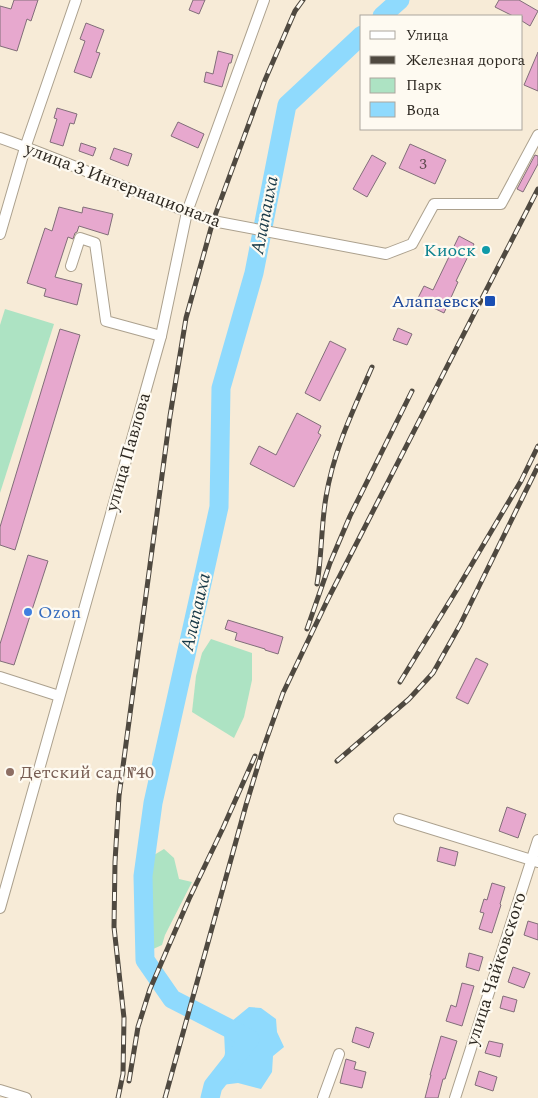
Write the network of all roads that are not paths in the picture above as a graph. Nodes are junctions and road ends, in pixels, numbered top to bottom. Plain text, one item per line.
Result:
1 (76, 0) edge
2 (263, 0) edge
3 (538, 134) edge
4 (0, 138) edge
5 (25, 148) junction
6 (187, 212) junction
7 (0, 234) edge
8 (71, 266) dead end
9 (161, 336) junction
10 (0, 677) edge
11 (59, 696) junction
12 (399, 819) dead end
13 (538, 840) edge
14 (534, 861) edge
15 (0, 908) edge
16 (339, 1054) dead end
17 (0, 1090) edge
18 (26, 1098) edge
19 (323, 1098) edge
20 (455, 1098) edge

1 - 5 street
2 - 6 street, улица Павлова
3 - 6 street, улица 3 Интернационала
4 - 5 street, улица 3 Интернационала
5 - 6 street, улица 3 Интернационала
5 - 7 street
6 - 9 street, улица Павлова
8 - 9 street
9 - 11 street, улица Павлова
10 - 11 street
11 - 15 street, улица Павлова
12 - 14 street
13 - 14 street, улица Чайковского
14 - 20 street, улица Чайковского
16 - 19 street
17 - 18 street

